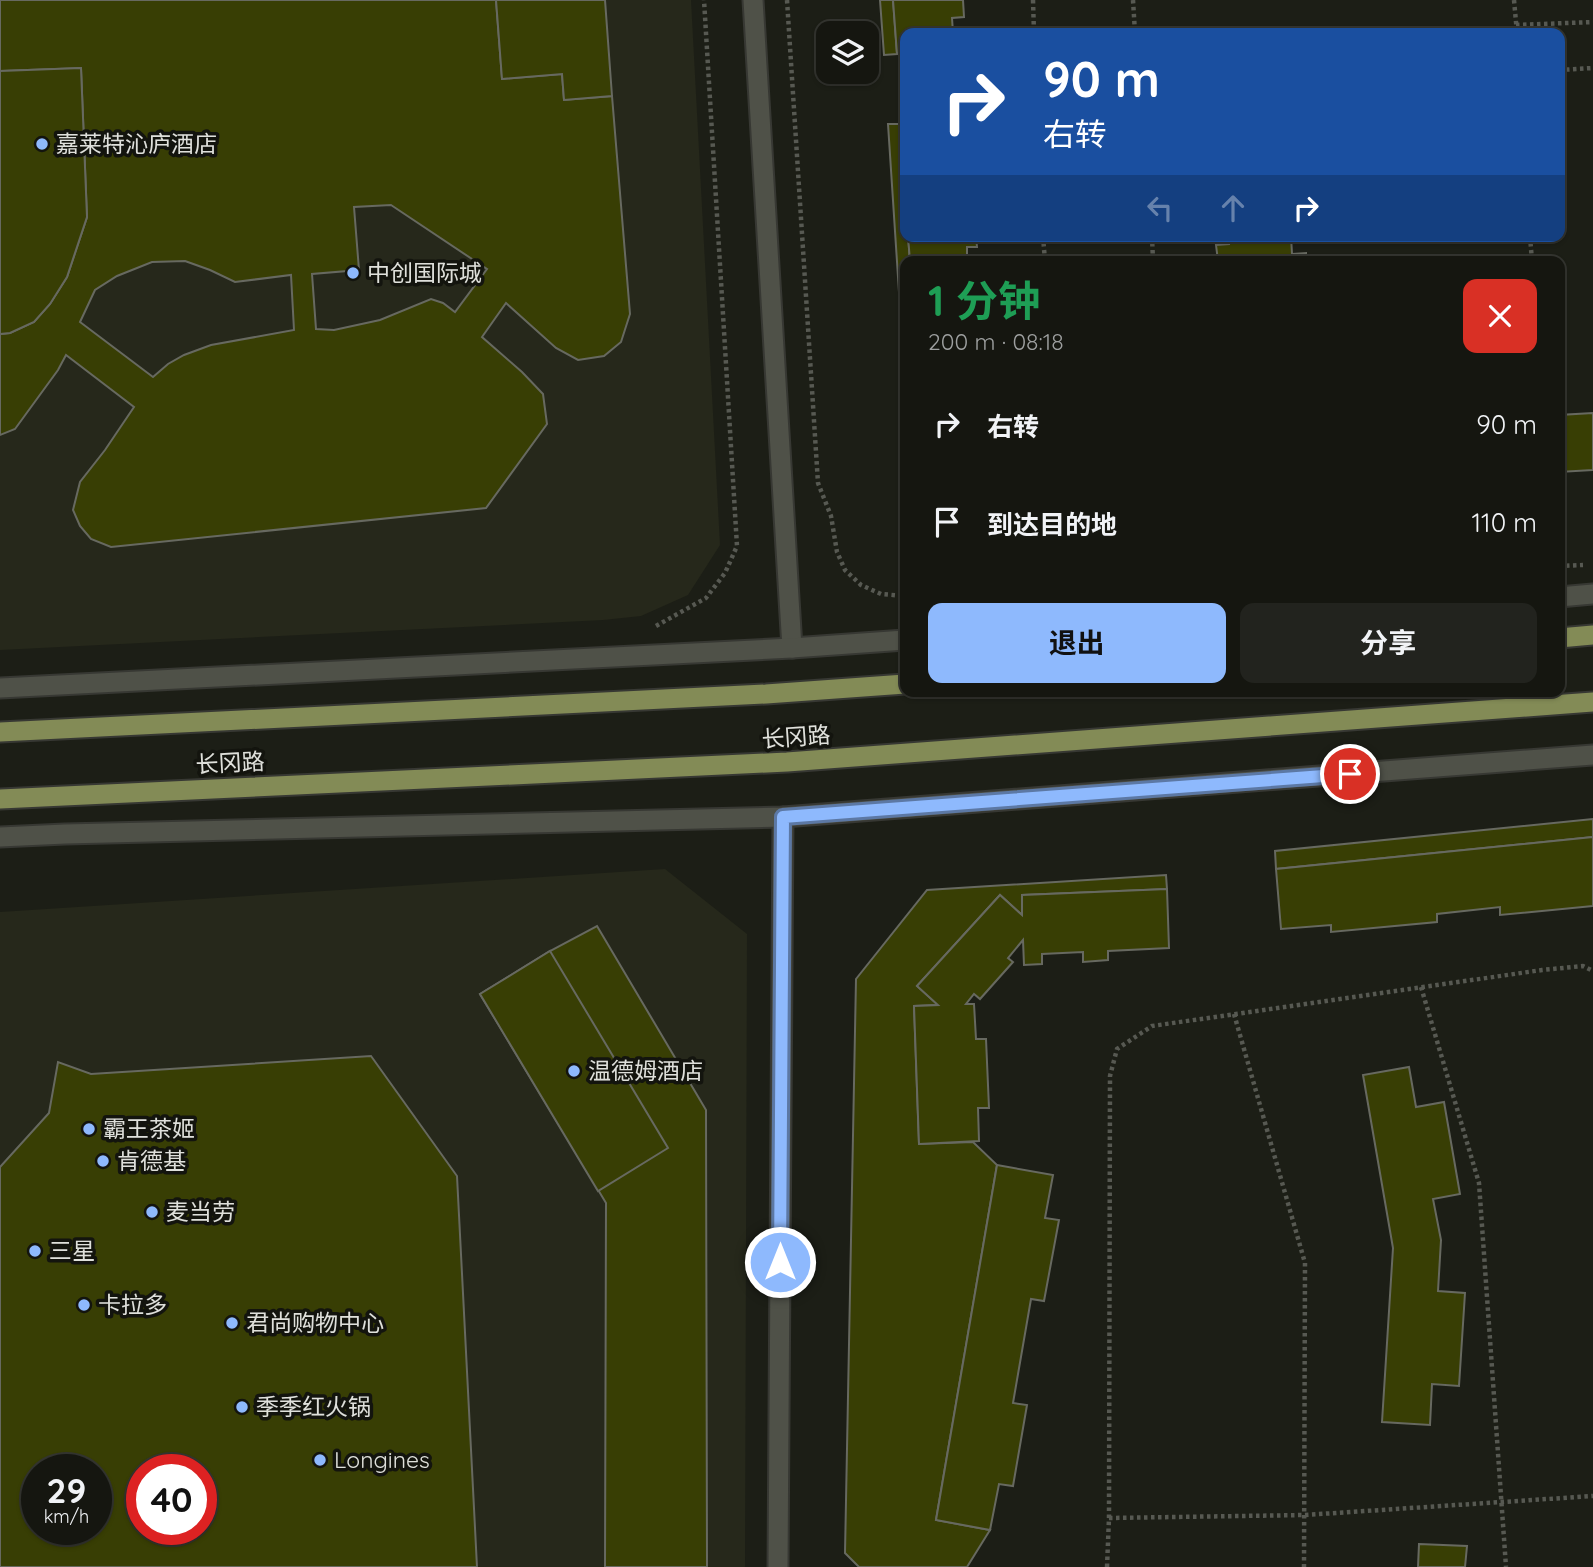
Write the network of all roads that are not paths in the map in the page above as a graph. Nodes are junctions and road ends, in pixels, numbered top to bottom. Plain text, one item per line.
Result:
1 (753, 0) edge
2 (1593, 594) edge
3 (1565, 596) edge
4 (1593, 635) edge
5 (1565, 637) edge
6 (900, 640) edge
7 (792, 648) junction
8 (900, 684) edge
9 (0, 688) edge
10 (1593, 702) edge
11 (0, 732) edge
12 (1593, 755) edge
13 (0, 799) edge
14 (783, 817) junction
15 (0, 837) edge
16 (778, 1567) edge

1 - 7 street
2 - 3 street
4 - 5 main road
6 - 7 street
7 - 9 street
8 - 11 main road, 长冈路
10 - 13 main road, 长冈路
12 - 14 street
14 - 15 street
14 - 16 street

